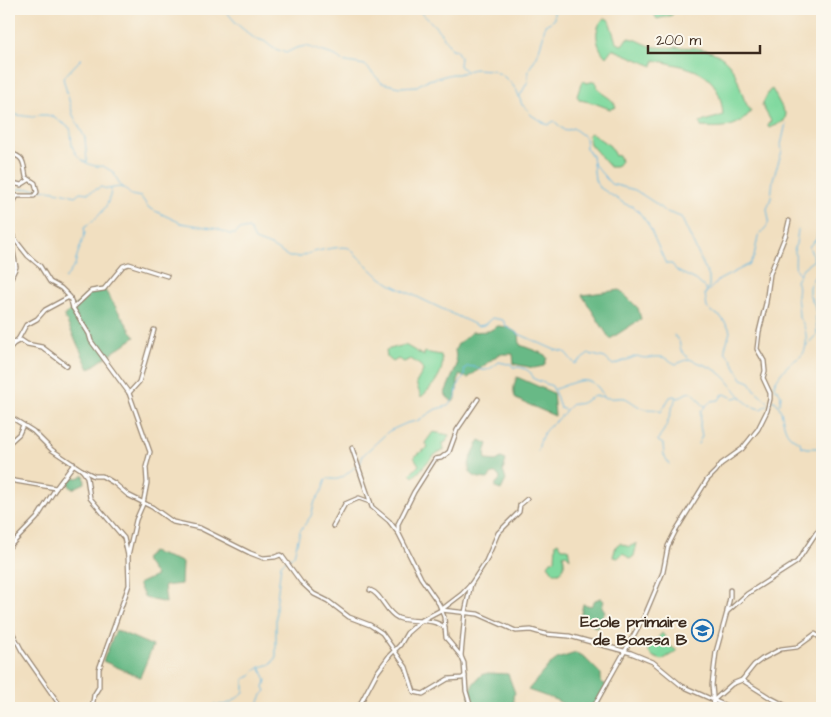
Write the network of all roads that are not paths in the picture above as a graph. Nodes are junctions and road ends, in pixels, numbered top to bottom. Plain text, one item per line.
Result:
1 (9, 153) edge
2 (29, 180) junction
3 (9, 182) edge
4 (9, 195) edge
5 (17, 196) junction
6 (9, 209) edge
7 (789, 221) dead end
8 (9, 232) edge
9 (13, 236) junction
10 (167, 276) dead end
11 (9, 282) edge
12 (70, 297) junction
13 (73, 308) junction
14 (154, 330) dead end
15 (9, 338) edge
16 (15, 343) junction
17 (9, 349) edge
18 (68, 366) dead end
19 (129, 393) junction
20 (478, 399) dead end
21 (9, 416) edge
22 (23, 425) junction
23 (9, 443) edge
24 (352, 448) dead end
25 (74, 464) junction
26 (82, 470) junction
27 (9, 480) edge
28 (56, 488) junction
29 (527, 499) dead end
30 (370, 503) junction
31 (144, 504) junction
32 (334, 526) dead end
33 (822, 528) edge
34 (398, 533) junction
35 (9, 547) edge
36 (128, 556) junction
37 (471, 584) junction
38 (370, 590) dead end
39 (730, 590) dead end
40 (442, 610) junction
41 (465, 612) junction
42 (727, 612) junction
43 (422, 620) junction
44 (9, 626) edge
45 (445, 628) junction
46 (9, 634) edge
47 (14, 637) junction
48 (822, 639) edge
49 (394, 651) junction
50 (624, 652) junction
51 (461, 656) junction
52 (464, 676) junction
53 (742, 680) junction
54 (714, 700) junction
55 (65, 708) edge
56 (92, 708) edge
57 (358, 708) edge
58 (471, 708) edge
59 (593, 708) edge
60 (714, 708) edge
61 (731, 708) edge
62 (790, 708) edge

1 - 2 street
2 - 3 street
2 - 5 street
4 - 5 street
5 - 6 street
7 - 50 street
8 - 9 street
9 - 11 street
9 - 12 street
10 - 13 street
12 - 13 street
12 - 16 street
13 - 19 street
14 - 19 street
15 - 16 street
16 - 17 street
16 - 18 street
19 - 31 street
20 - 34 street
21 - 22 street
22 - 23 street
22 - 25 street
24 - 30 street
25 - 26 street
25 - 28 street
26 - 31 street
26 - 36 street
27 - 28 street
28 - 35 street
29 - 37 street
30 - 32 street
30 - 34 street
31 - 36 street
31 - 49 street
33 - 42 street
34 - 40 street
36 - 56 street
37 - 40 street
37 - 41 street
38 - 43 street
39 - 42 street
40 - 41 street
40 - 43 street
40 - 45 street
41 - 50 street
41 - 51 street
42 - 54 street
43 - 45 street
43 - 49 street
44 - 47 street
45 - 51 street
46 - 47 street
47 - 55 street
48 - 53 street
49 - 52 street
49 - 57 street
50 - 54 street
50 - 59 street
51 - 52 street
52 - 58 street
53 - 54 street
53 - 62 street
54 - 60 street
54 - 61 street

